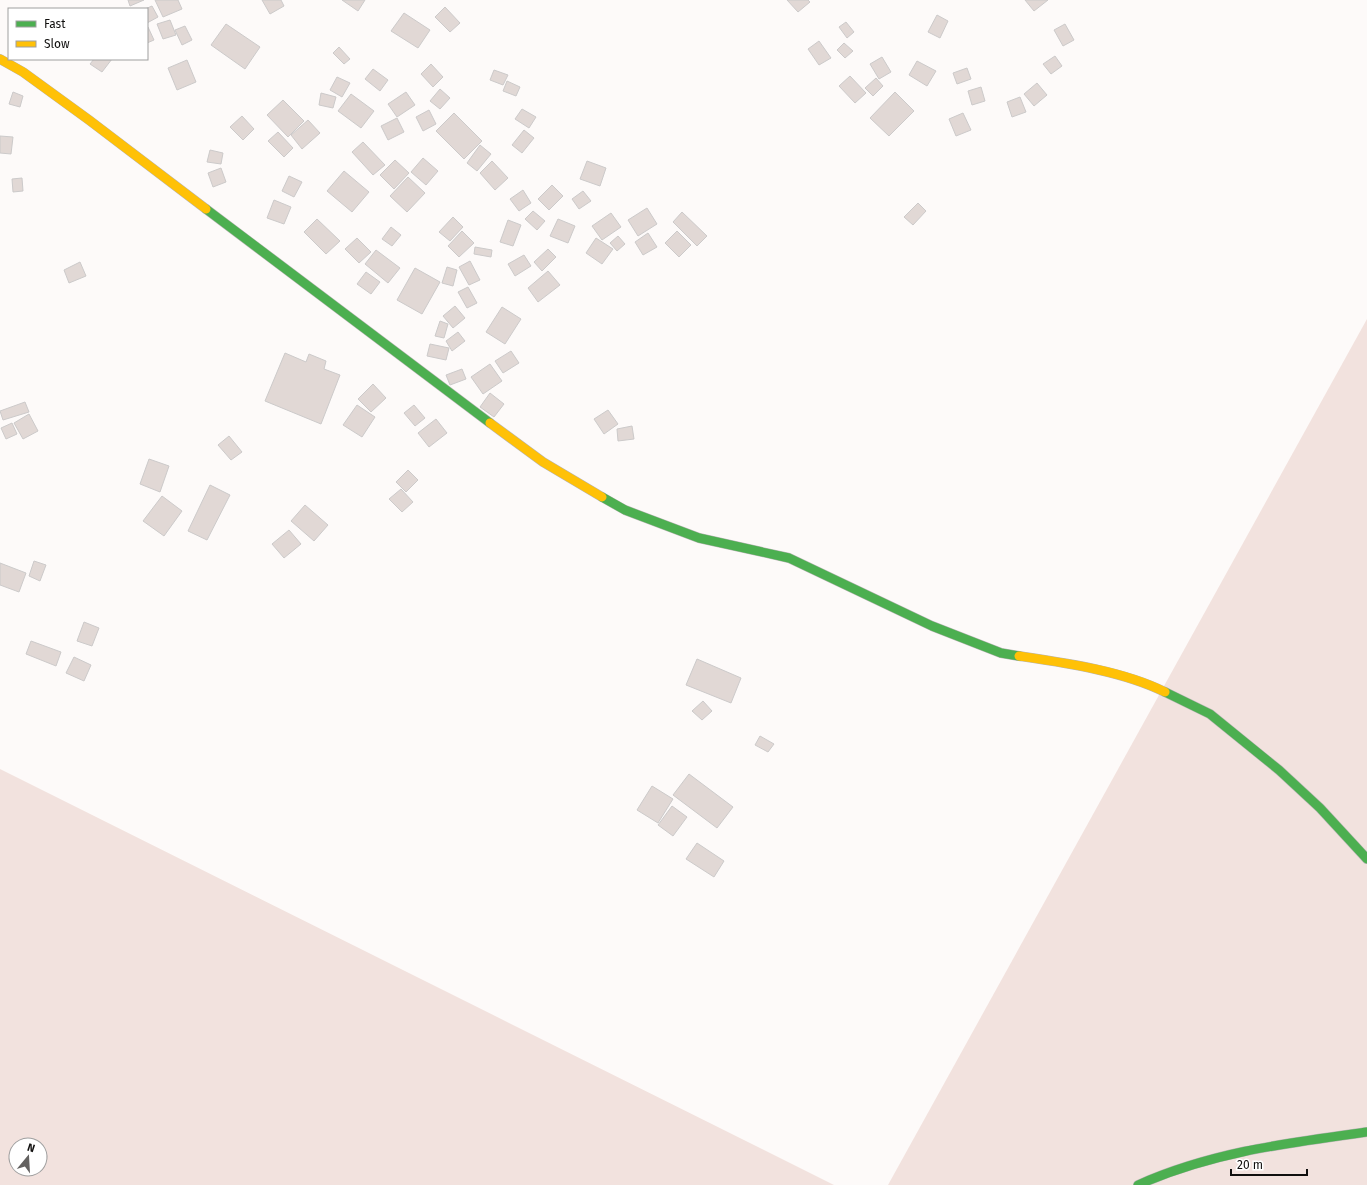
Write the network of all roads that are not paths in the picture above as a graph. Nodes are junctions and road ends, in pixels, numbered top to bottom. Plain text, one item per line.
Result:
1 (0, 59) edge
2 (1367, 859) edge
3 (1367, 1132) edge
4 (1138, 1185) edge

1 - 2 street
3 - 4 street

